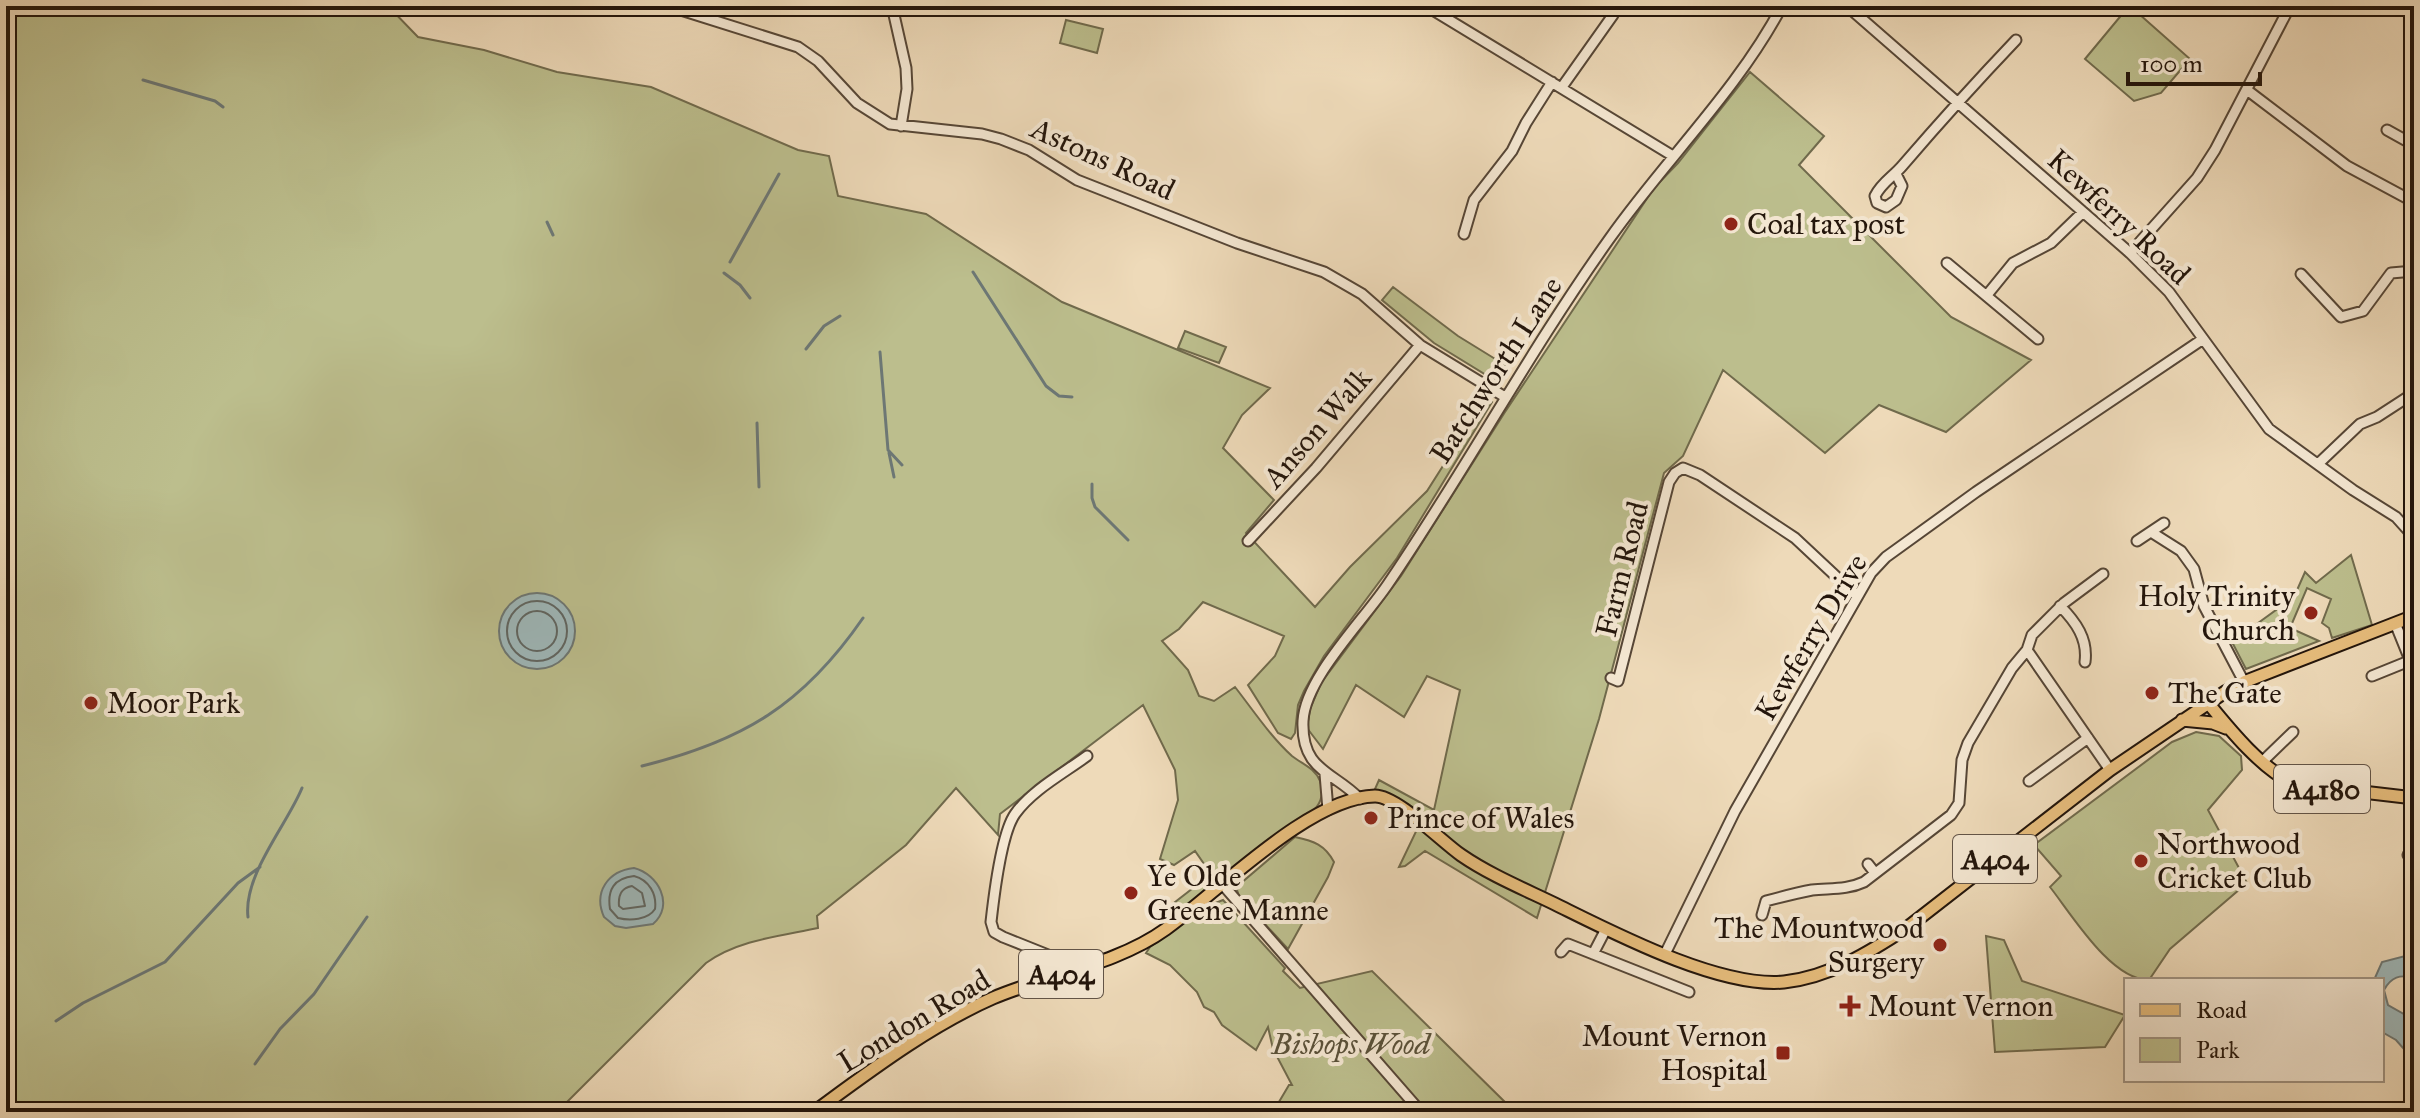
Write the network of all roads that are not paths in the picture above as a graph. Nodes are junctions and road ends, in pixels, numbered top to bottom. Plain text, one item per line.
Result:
1 (668, 6) edge
2 (892, 6) edge
3 (1426, 6) edge
4 (1782, 6) edge
5 (1847, 6) edge
6 (2190, 6) edge
7 (2204, 6) edge
8 (2290, 6) edge
9 (1613, 15) dead end
10 (2016, 40) dead end
11 (1557, 85) junction
12 (2247, 90) junction
13 (1957, 103) junction
14 (901, 126) junction
15 (2387, 130) dead end
16 (2414, 145) edge
17 (1673, 156) junction
18 (1896, 174) dead end
19 (2414, 202) edge
20 (2083, 212) junction
21 (1464, 234) dead end
22 (2130, 253) junction
23 (1947, 263) dead end
24 (2414, 271) edge
25 (2301, 274) dead end
26 (1987, 295) junction
27 (2038, 339) dead end
28 (2203, 339) junction
29 (1420, 345) junction
30 (2414, 393) edge
31 (1505, 397) junction
32 (2318, 464) junction
33 (2164, 523) dead end
34 (2151, 532) junction
35 (2414, 537) edge
36 (1248, 541) dead end
37 (2137, 541) dead end
38 (2103, 574) dead end
39 (1857, 596) junction
40 (2060, 606) junction
41 (2414, 616) edge
42 (2395, 623) junction
43 (2027, 650) junction
44 (2412, 660) edge
45 (2085, 662) dead end
46 (2372, 676) dead end
47 (1611, 678) dead end
48 (2244, 682) junction
49 (2209, 704) junction
50 (2182, 720) junction
51 (2230, 730) junction
52 (2293, 732) dead end
53 (2088, 738) junction
54 (1087, 756) dead end
55 (2263, 761) junction
56 (2110, 770) junction
57 (1325, 774) junction
58 (2029, 781) dead end
59 (2414, 798) edge
60 (1360, 799) junction
61 (1328, 810) junction
62 (1868, 864) dead end
63 (1875, 873) junction
64 (1223, 885) junction
65 (1762, 915) dead end
66 (1606, 929) junction
67 (1561, 952) dead end
68 (1593, 954) junction
69 (1665, 954) junction
70 (1068, 972) junction
71 (1689, 992) dead end
72 (814, 1112) edge
73 (1421, 1112) edge

1 - 14 street, Astons Road
2 - 14 street
3 - 11 street
4 - 17 street, Batchworth Lane
5 - 13 street, Kewferry Road
6 - 7 street
8 - 12 street
9 - 11 street
10 - 13 street
11 - 17 street
11 - 21 street
12 - 19 street
12 - 22 street
13 - 18 street
13 - 20 street, Kewferry Road
14 - 29 street, Astons Road
15 - 16 street
17 - 31 street, Batchworth Lane
20 - 22 street, Kewferry Road
20 - 26 street
22 - 28 street, Kewferry Road
23 - 26 street
24 - 25 street
26 - 27 street
28 - 32 street, Kewferry Road
28 - 39 street, Kewferry Drive
29 - 31 street, Astons Road
29 - 36 street, Anson Walk
30 - 32 street
31 - 57 street, Batchworth Lane
32 - 35 street, Kewferry Road
33 - 34 street
34 - 37 street
34 - 48 street
38 - 40 street
39 - 47 street, Farm Road
39 - 69 street, Kewferry Drive
40 - 43 street
40 - 45 street
41 - 42 main road, A404
42 - 44 street
42 - 48 main road, A404
43 - 53 street
43 - 63 street
44 - 46 street
48 - 49 main road, A404
49 - 50 main road, A404
49 - 51 main road, A4180
50 - 51 main road
50 - 56 main road, A404
51 - 55 main road, A4180
52 - 55 street
53 - 56 street
53 - 58 street
54 - 70 street
55 - 59 main road, A4180
56 - 69 main road, A404
57 - 60 street, Batchworth Lane
57 - 61 street, Batchworth Lane
60 - 61 main road, A404
60 - 66 main road, A404
61 - 64 main road, London Road / A404
62 - 63 street
63 - 65 street
64 - 70 main road, London Road / A404
64 - 73 street
66 - 68 street
66 - 69 main road, A404
67 - 68 street
68 - 71 street
70 - 72 main road, London Road / A404

